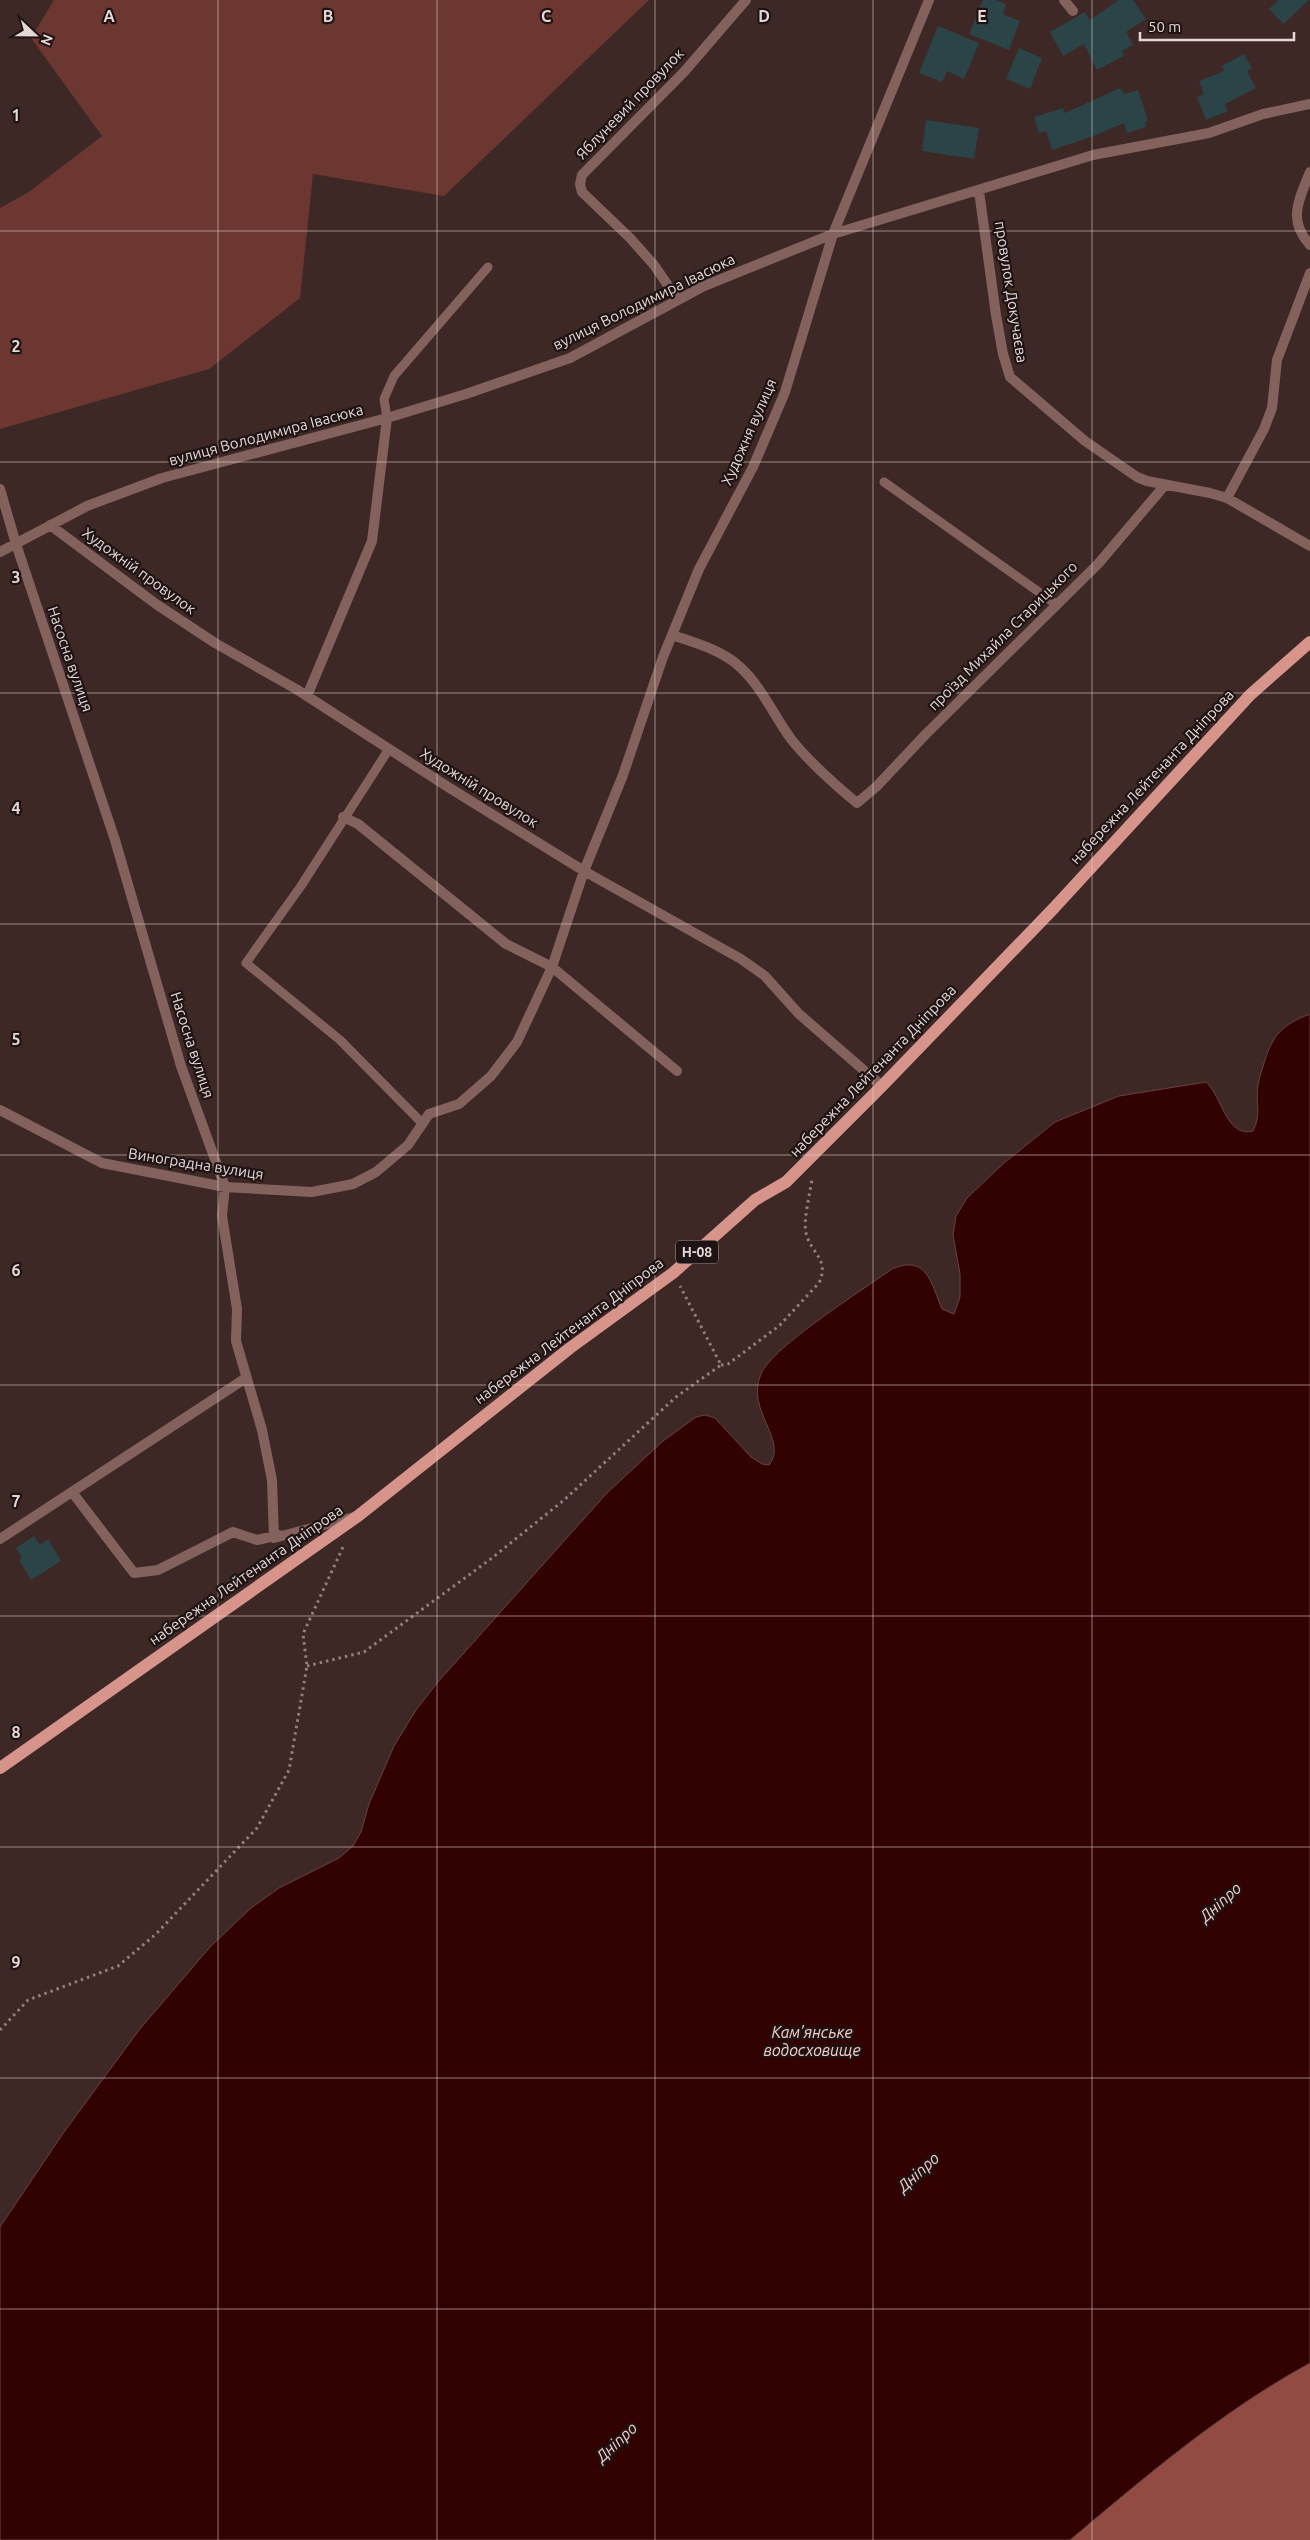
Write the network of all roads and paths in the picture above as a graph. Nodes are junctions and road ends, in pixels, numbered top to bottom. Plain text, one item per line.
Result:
1 (746, 0) edge
2 (929, 0) edge
3 (1064, 0) edge
4 (1073, 10) dead end
5 (1310, 104) edge
6 (1310, 172) edge
7 (979, 191) junction
8 (833, 234) junction
9 (1310, 245) edge
10 (488, 267) dead end
11 (1310, 273) edge
12 (678, 300) junction
13 (387, 418) junction
14 (884, 482) dead end
15 (1165, 486) junction
16 (0, 489) edge
17 (1227, 498) junction
18 (50, 525) junction
19 (16, 544) junction
20 (1310, 546) edge
21 (0, 552) edge
22 (1057, 605) junction
23 (672, 635) junction
24 (1310, 642) edge
25 (307, 696) junction
26 (389, 749) junction
27 (343, 817) junction
28 (584, 870) junction
29 (552, 967) junction
30 (677, 1071) dead end
31 (882, 1086) junction
32 (0, 1110) edge
33 (423, 1124) junction
34 (813, 1157) junction
35 (225, 1187) junction
36 (673, 1273) junction
37 (721, 1365) junction
38 (246, 1378) junction
39 (72, 1492) junction
40 (358, 1516) junction
41 (0, 1539) edge
42 (346, 1541) dead end
43 (307, 1666) junction
44 (0, 1768) edge
45 (0, 2030) edge

1 - 12 street, Яблуневий провулок
2 - 8 street, Художня вулиця
3 - 4 street
5 - 7 street, вулиця Володимира Івасюка
6 - 9 street
7 - 8 street, вулиця Володимира Івасюка
7 - 15 street, провулок Докучаєва
8 - 12 street, вулиця Володимира Івасюка
8 - 23 street, Художня вулиця
10 - 13 lane
11 - 17 street
12 - 13 street, вулиця Володимира Івасюка
13 - 18 street, вулиця Володимира Івасюка
13 - 25 street
14 - 22 lane
15 - 17 street, провулок Докучаєва
15 - 22 street, проїзд Михайла Старицького
16 - 19 street, Насосна вулиця
17 - 20 street, провулок Докучаєва
18 - 19 street, вулиця Володимира Івасюка
18 - 25 street, Художній провулок
19 - 21 street, вулиця Володимира Івасюка
19 - 35 street, Насосна вулиця
22 - 23 street, проїзд Михайла Старицького
23 - 28 street, Художня вулиця
24 - 31 main road, набережна Лейтенанта Дніпрова / Н-08
25 - 26 street, Художній провулок
26 - 27 lane
26 - 28 street, Художній провулок
27 - 29 street
27 - 33 lane
28 - 29 street, Виноградна вулиця
28 - 31 street, Художній провулок
29 - 30 street
29 - 33 street, Виноградна вулиця
31 - 34 main road, набережна Лейтенанта Дніпрова / Н-08
32 - 35 street, Виноградна вулиця
33 - 35 street, Виноградна вулиця
34 - 36 main road, набережна Лейтенанта Дніпрова / Н-08
34 - 37 path
35 - 38 street, Насосна вулиця
36 - 37 path
36 - 40 main road, набережна Лейтенанта Дніпрова / Н-08
37 - 43 path
38 - 39 street
38 - 40 street, Насосна вулиця
39 - 40 street
39 - 41 street
40 - 44 main road, набережна Лейтенанта Дніпрова / Н-08
42 - 43 path
43 - 45 path

